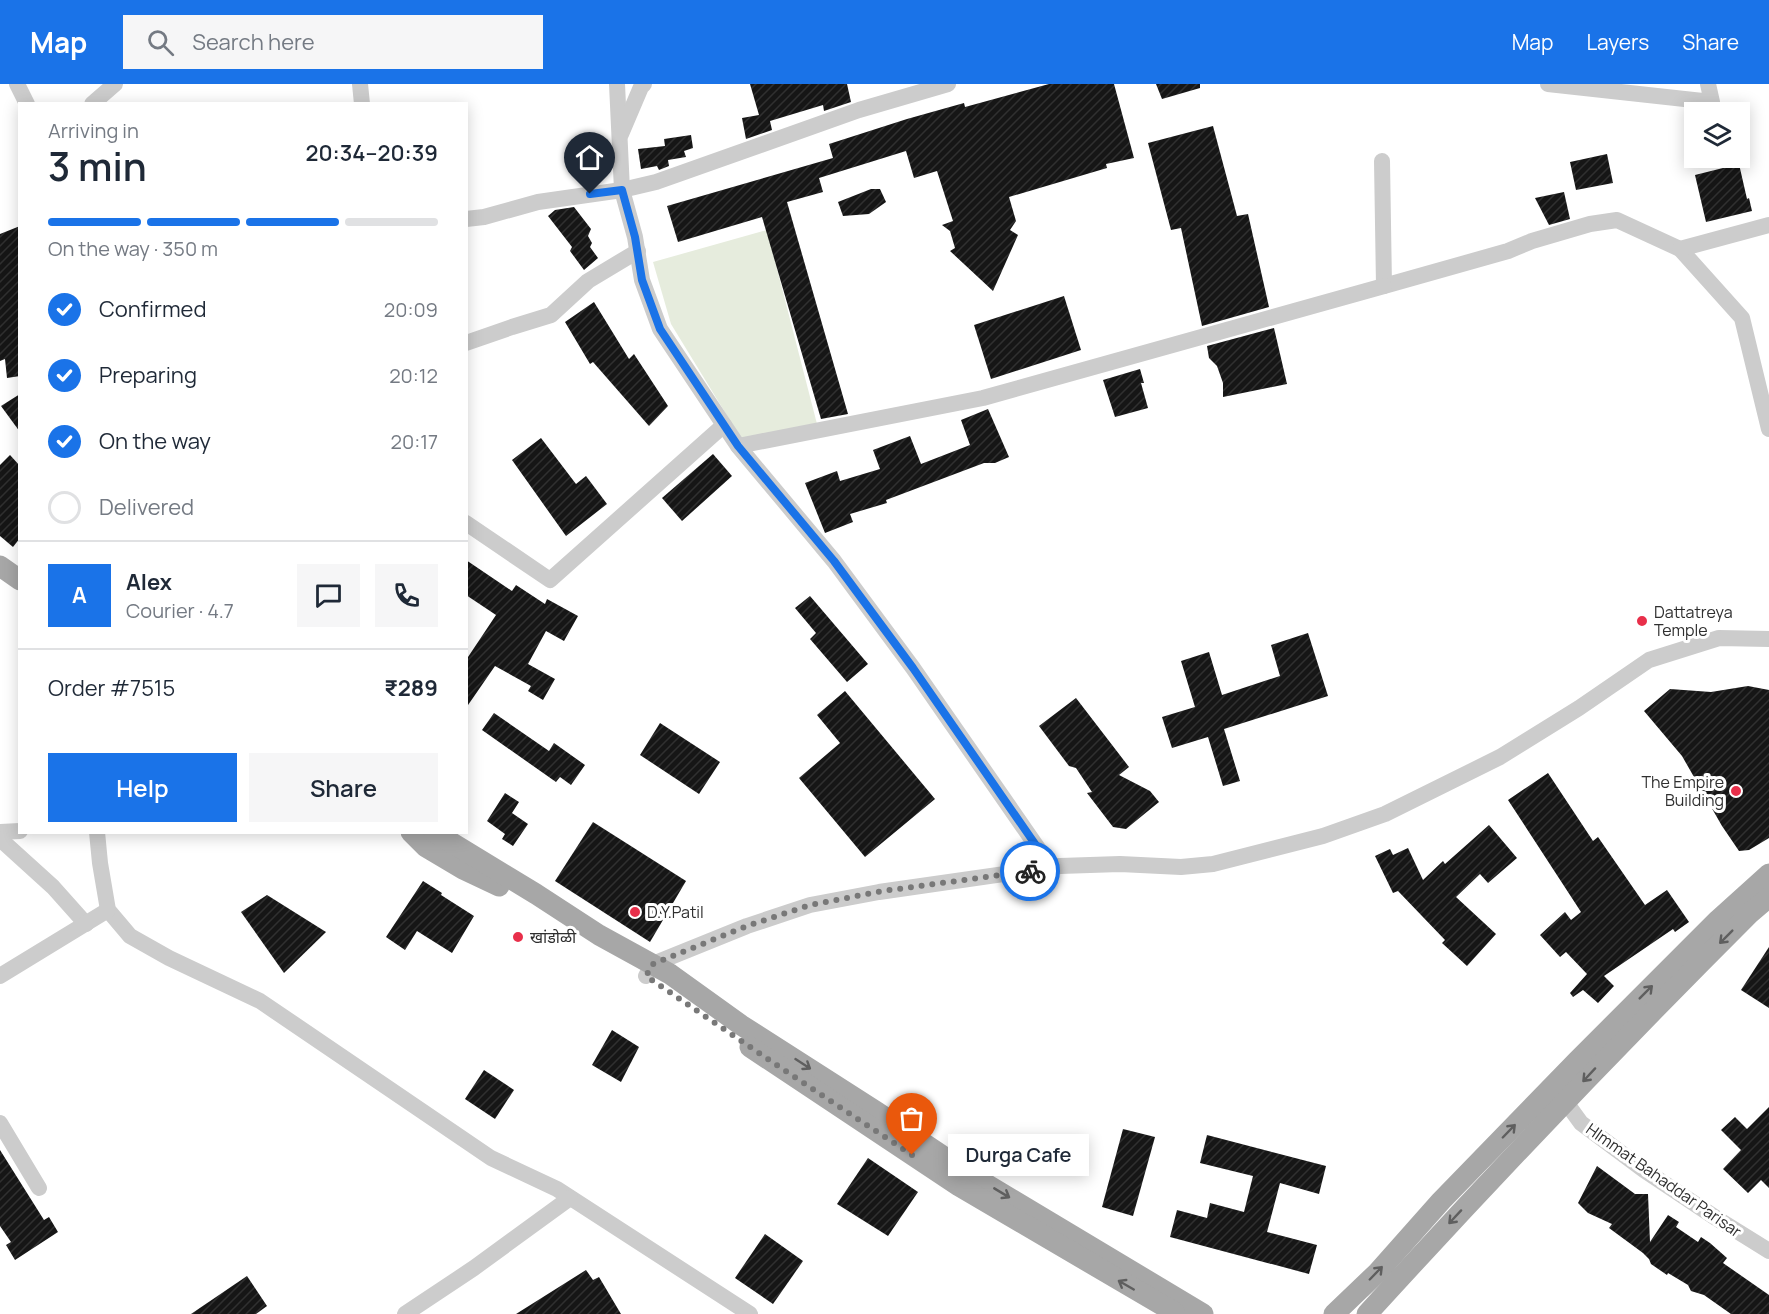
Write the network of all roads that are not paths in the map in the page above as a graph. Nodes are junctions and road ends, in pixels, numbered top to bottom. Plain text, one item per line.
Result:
1 (17, 84) edge
2 (115, 84) edge
3 (360, 84) edge
4 (616, 84) edge
5 (644, 84) edge
6 (948, 84) edge
7 (1548, 84) edge
8 (1708, 84) edge
9 (26, 102) edge
10 (94, 102) edge
11 (362, 102) edge
12 (620, 138) junction
13 (1382, 161) dead end
14 (622, 190) junction
15 (468, 219) edge
16 (1769, 225) edge
17 (1680, 249) junction
18 (638, 251) junction
19 (1384, 286) junction
20 (468, 343) edge
21 (724, 425) junction
22 (1769, 429) edge
23 (738, 446) junction
24 (468, 525) edge
25 (0, 566) edge
26 (18, 579) edge
27 (1769, 639) edge
28 (18, 831) edge
29 (0, 832) edge
30 (97, 834) edge
31 (413, 834) edge
32 (437, 834) edge
33 (0, 839) edge
34 (1051, 867) junction
35 (1769, 874) edge
36 (1769, 897) edge
37 (108, 910) junction
38 (86, 924) junction
39 (650, 970) junction
40 (0, 976) edge
41 (1565, 1101) junction
42 (0, 1123) edge
43 (39, 1188) dead end
44 (570, 1198) junction
45 (1769, 1251) edge
46 (405, 1314) edge
47 (750, 1314) edge
48 (1177, 1314) edge
49 (1203, 1314) edge
50 (1334, 1314) edge
51 (1366, 1314) edge

1 - 9 street
2 - 10 street
3 - 11 street
4 - 12 street
5 - 12 street
6 - 14 street
7 - 8 street
12 - 14 street
13 - 19 street
14 - 15 street
14 - 18 street
16 - 17 street
17 - 19 street
17 - 22 street
18 - 20 street
18 - 21 street
19 - 23 street
21 - 23 street
21 - 24 street
23 - 34 street
25 - 26 main road
27 - 34 street
28 - 29 street
30 - 37 street
31 - 39 main road
32 - 39 main road
33 - 38 street
34 - 39 street
50 -> 35 main road
36 -> 41 main road
37 - 38 street
37 - 44 street
38 - 40 street
48 -> 39 main road
39 -> 49 main road
41 - 45 street, HImmat Bahaddar Parisar
41 -> 51 main road
42 - 43 street
44 - 46 street
44 - 47 street

